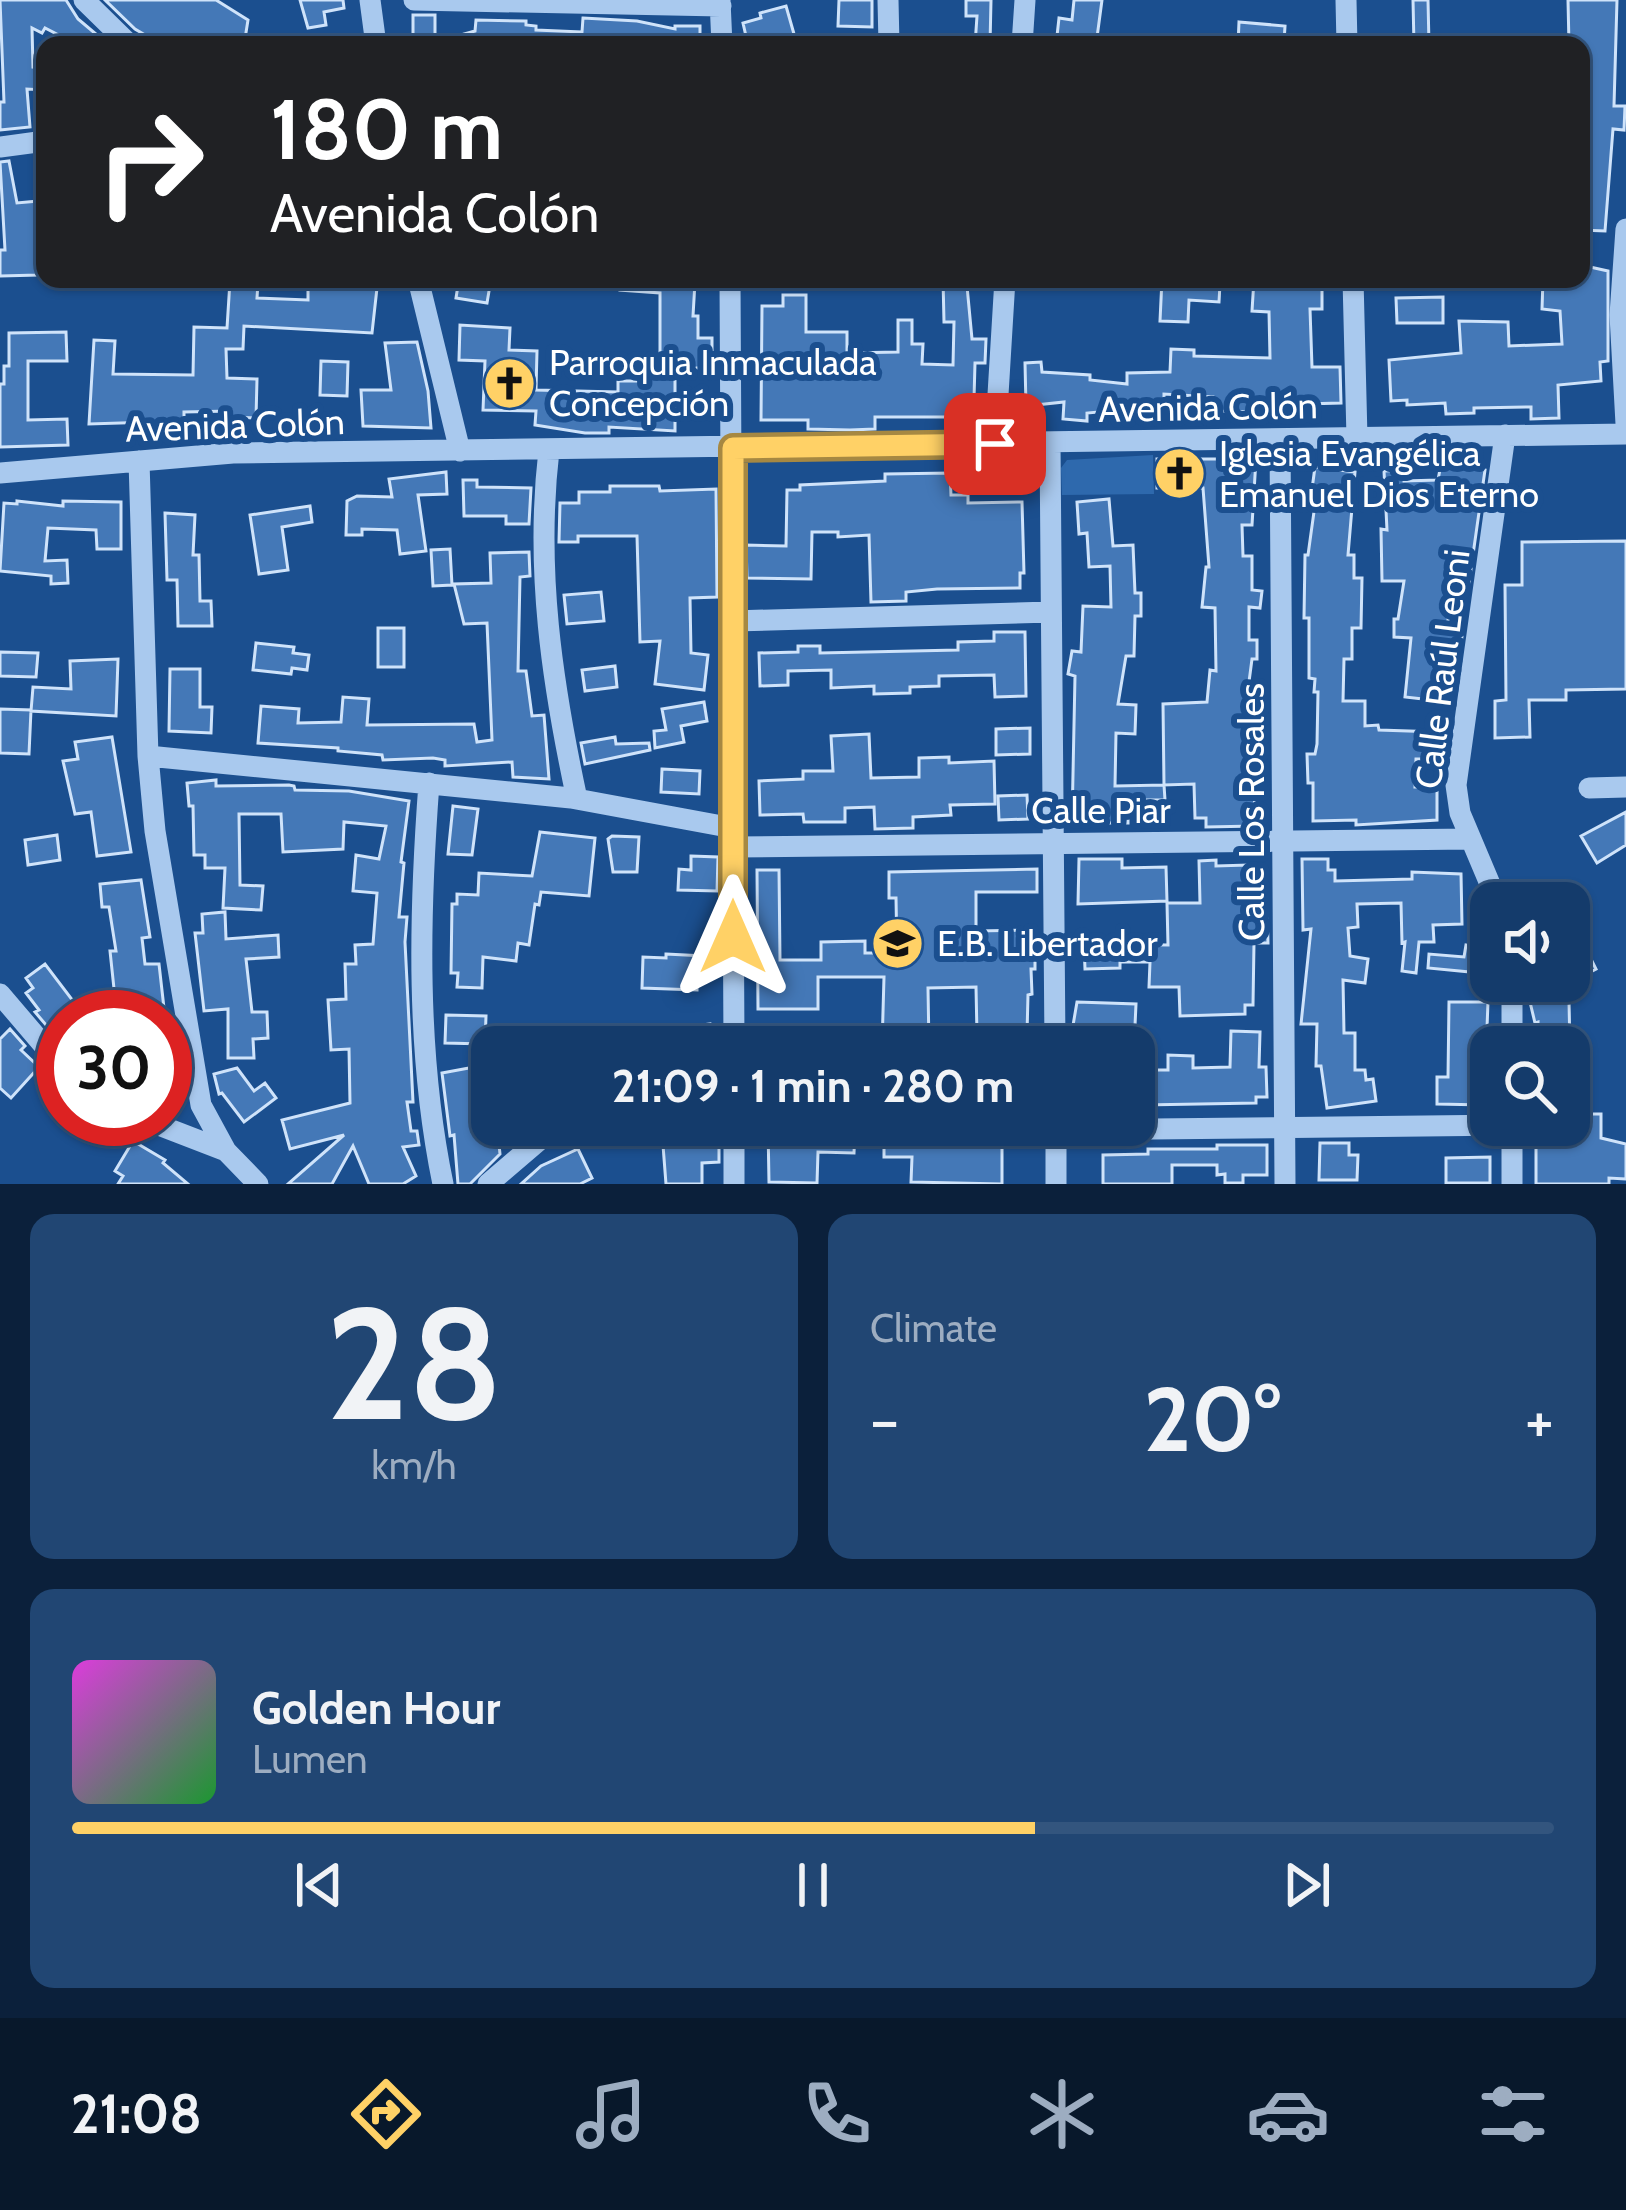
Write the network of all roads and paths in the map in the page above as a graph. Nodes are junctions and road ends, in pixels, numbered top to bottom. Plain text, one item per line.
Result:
1 (84, 0) edge
2 (370, 0) edge
3 (414, 0) edge
4 (888, 0) edge
5 (1025, 0) edge
6 (1346, 0) edge
7 (720, 3) edge
8 (121, 36) edge
9 (375, 36) edge
10 (722, 36) edge
11 (889, 36) edge
12 (1023, 36) edge
13 (1347, 36) edge
14 (36, 142) edge
15 (0, 147) edge
16 (1626, 229) edge
17 (420, 288) edge
18 (730, 288) edge
19 (1004, 288) edge
20 (1353, 288) edge
21 (1626, 424) edge
22 (1626, 434) edge
23 (1505, 435) junction
24 (1357, 438) junction
25 (1280, 439) junction
26 (1050, 443) junction
27 (995, 444) junction
28 (733, 448) junction
29 (549, 450) junction
30 (460, 452) junction
31 (139, 460) junction
32 (0, 473) edge
33 (1051, 612) junction
34 (733, 621) junction
35 (148, 756) junction
36 (429, 783) junction
37 (1626, 787) edge
38 (1589, 788) dead end
39 (577, 799) junction
40 (733, 837) junction
41 (1470, 839) junction
42 (1284, 842) junction
43 (1053, 843) junction
44 (1489, 882) edge
45 (0, 994) edge
46 (734, 1026) edge
47 (1055, 1026) edge
48 (36, 1036) edge
49 (1470, 1126) edge
50 (1155, 1128) edge
51 (1285, 1128) junction
52 (192, 1138) edge
53 (532, 1146) edge
54 (734, 1146) edge
55 (1056, 1146) edge
56 (1512, 1146) edge
57 (226, 1151) junction
58 (258, 1184) edge
59 (443, 1184) edge
60 (488, 1184) edge
61 (734, 1184) edge
62 (1056, 1184) edge
63 (1285, 1184) edge
64 (1512, 1184) edge

1 - 8 street
2 - 9 street
3 - 7 street
4 - 11 street
5 - 12 street
6 - 13 street
7 - 10 street
14 - 15 street
16 - 21 street
17 - 30 street
18 - 28 street
19 - 27 street
20 - 24 street
22 - 23 street, Avenida Colón
23 - 24 street, Avenida Colón
23 - 41 street, Calle Raúl Leoni
24 - 25 street, Avenida Colón
25 - 26 street, Avenida Colón
25 - 42 street, Calle Los Rosales
26 - 27 street, Avenida Colón
26 - 33 street
27 - 28 street, Avenida Colón
28 - 29 street, Avenida Colón
28 - 34 street
29 - 30 street, Avenida Colón
29 - 39 street
30 - 31 street, Avenida Colón
31 - 32 street, Avenida Colón
31 - 35 street
33 - 34 street
33 - 43 street
34 - 40 street
35 - 36 street, Calle Piar
35 - 57 street
36 - 39 street, Calle Piar
36 - 59 street
37 - 38 street
39 - 40 street, Calle Piar
40 - 43 street, Calle Piar
40 - 46 street
41 - 42 street, Calle Piar
41 - 44 street, Calle Raúl Leoni
42 - 43 street, Calle Piar
42 - 51 street, Calle Los Rosales
43 - 47 street
45 - 48 street
49 - 51 street
50 - 51 street
51 - 63 street, Calle Los Rosales
52 - 57 street
53 - 60 street
54 - 61 street
55 - 62 street
56 - 64 street
57 - 58 street

